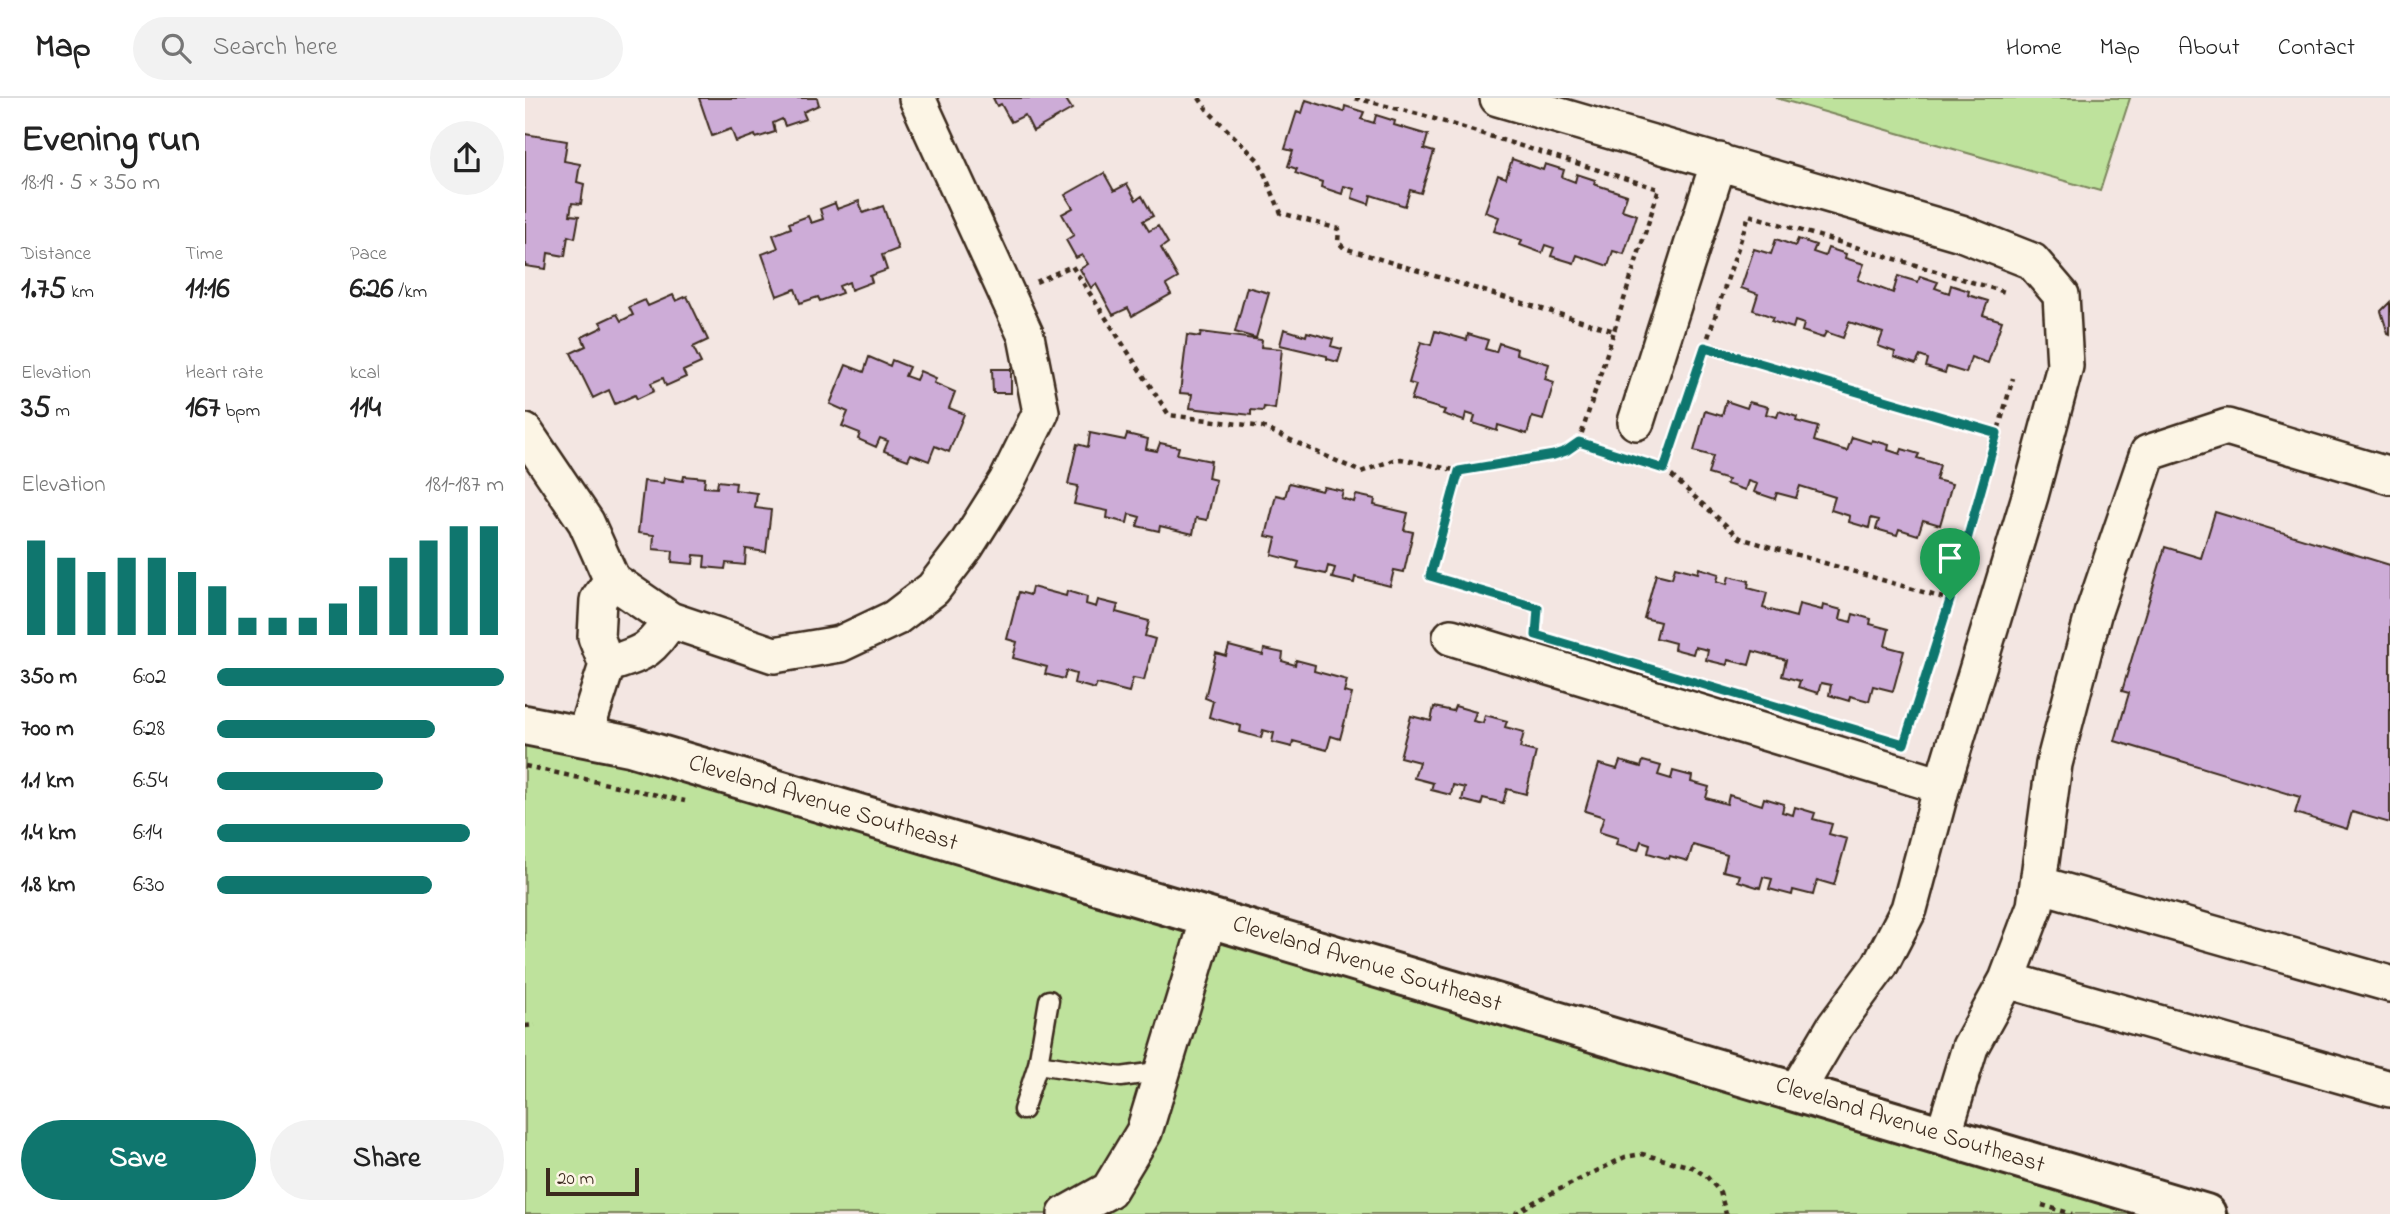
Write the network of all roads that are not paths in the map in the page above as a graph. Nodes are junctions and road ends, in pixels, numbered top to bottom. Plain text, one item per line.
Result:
1 (917, 98) edge
2 (1498, 98) edge
3 (1719, 161) junction
4 (1636, 422) road end
5 (525, 432) edge
6 (2390, 476) edge
7 (612, 580) junction
8 (670, 621) junction
9 (1451, 637) dead end
10 (607, 665) junction
11 (525, 725) edge
12 (585, 737) junction
13 (1942, 786) junction
14 (2038, 884) junction
15 (1209, 918) junction
16 (2007, 980) junction
17 (2390, 984) edge
18 (1049, 1000) dead end
19 (1038, 1065) junction
20 (1163, 1071) junction
21 (2390, 1089) edge
22 (1796, 1092) junction
23 (1023, 1110) dead end
24 (1943, 1136) junction
25 (1066, 1214) edge
26 (2206, 1214) edge

1 - 8 street
2 - 3 street
3 - 4 street
3 - 13 street
5 - 7 street
6 - 14 street
7 - 8 street
7 - 10 street
8 - 10 street
9 - 13 street
10 - 12 street
11 - 12 main road, Cleveland Avenue Southeast
12 - 15 main road, Cleveland Avenue Southeast
13 - 22 street
14 - 16 street
14 - 17 street
15 - 20 street
15 - 22 main road, Cleveland Avenue Southeast
16 - 21 street
16 - 24 street
18 - 19 lane
19 - 20 lane
19 - 23 lane
20 - 25 street
22 - 24 main road, Cleveland Avenue Southeast
24 - 26 main road, Cleveland Avenue Southeast

